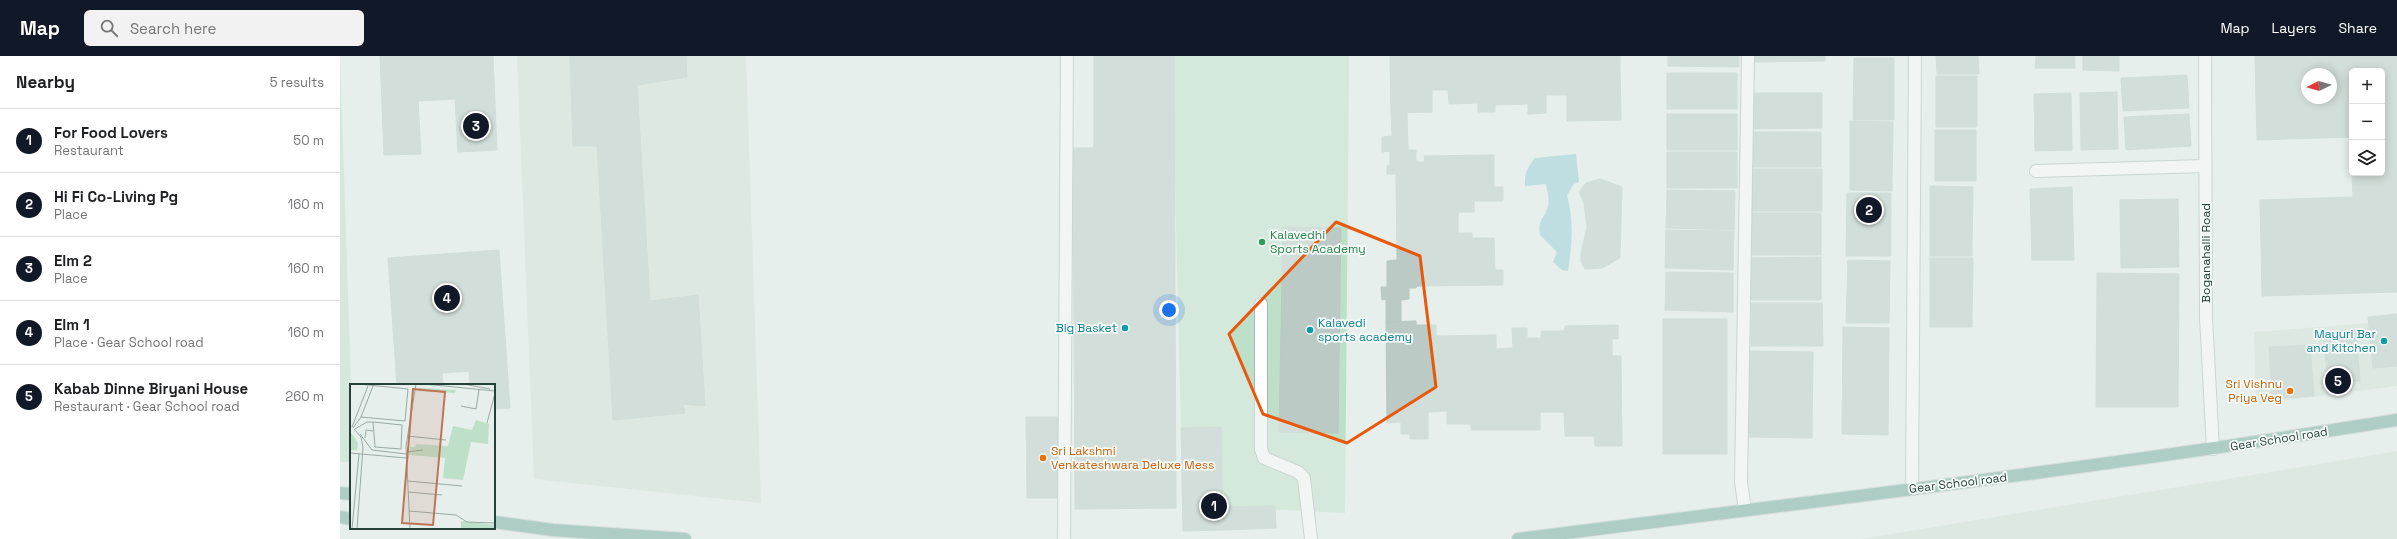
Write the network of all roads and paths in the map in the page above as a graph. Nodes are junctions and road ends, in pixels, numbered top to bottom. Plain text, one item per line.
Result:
1 (1067, 56) edge
2 (1748, 56) edge
3 (1915, 56) edge
4 (2205, 56) edge
5 (2205, 166) junction
6 (2036, 171) dead end
7 (1261, 304) dead end
8 (2397, 420) edge
9 (2213, 449) junction
10 (1912, 489) junction
11 (340, 492) edge
12 (350, 494) edge
13 (1746, 510) junction
14 (340, 517) edge
15 (350, 519) edge
16 (495, 522) edge
17 (685, 539) edge
18 (1064, 539) edge
19 (1311, 539) edge
20 (1518, 539) edge

1 - 18 street
2 - 13 street
3 - 10 street
4 - 5 street, Boganahalli Road
5 - 6 street
5 - 9 street, Boganahalli Road
7 - 19 street
8 - 9 main road, Gear School road
9 - 10 main road, Gear School road
10 - 13 main road, Gear School road
11 - 12 main road
13 - 20 main road, Gear School road
14 - 15 main road
16 - 17 main road

